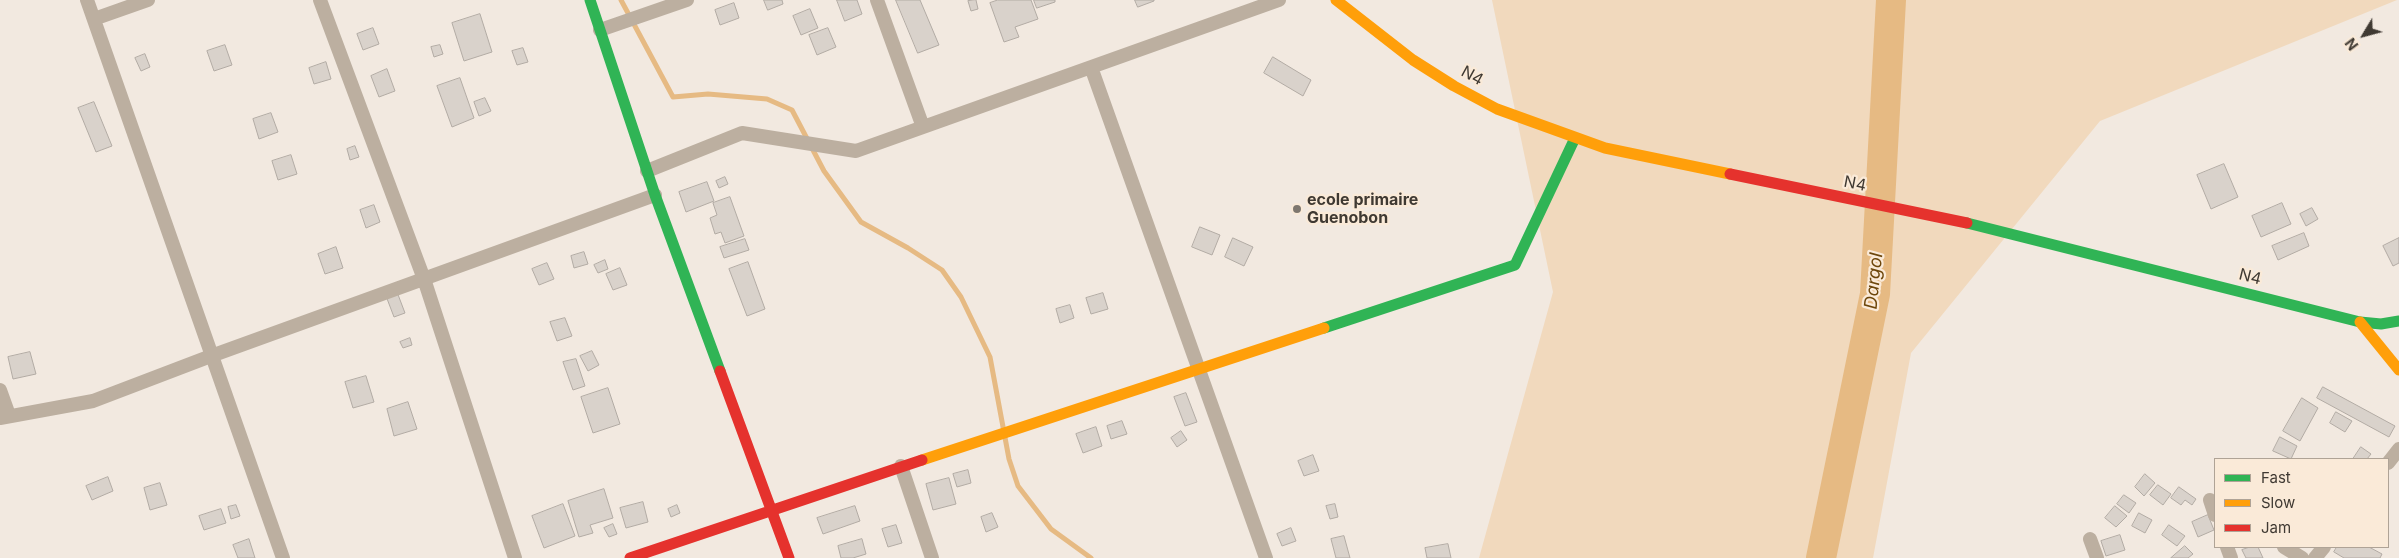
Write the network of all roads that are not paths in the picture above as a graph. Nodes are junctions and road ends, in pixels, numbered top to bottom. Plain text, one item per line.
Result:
1 (87, 0) edge
2 (148, 0) edge
3 (320, 0) edge
4 (590, 0) edge
5 (687, 0) edge
6 (876, 0) edge
7 (1280, 0) edge
8 (1336, 0) edge
9 (94, 19) junction
10 (600, 30) junction
11 (1091, 67) junction
12 (923, 127) junction
13 (1575, 138) junction
14 (647, 171) junction
15 (655, 195) junction
16 (424, 279) junction
17 (2399, 321) edge
18 (2360, 322) junction
19 (211, 356) junction
20 (1200, 368) junction
21 (2399, 370) edge
22 (0, 390) edge
23 (4, 416) edge
24 (2399, 449) edge
25 (2389, 462) edge
26 (901, 466) junction
27 (2214, 503) edge
28 (772, 509) junction
29 (2214, 512) edge
30 (2090, 539) dead end
31 (2286, 548) edge
32 (2323, 548) edge
33 (283, 558) edge
34 (515, 558) edge
35 (630, 558) edge
36 (789, 558) edge
37 (932, 558) edge
38 (1266, 558) edge
39 (2096, 558) edge
40 (2302, 558) edge
41 (2315, 558) edge

1 - 9 street
2 - 9 street
3 - 16 street
4 - 10 main road
5 - 10 street
6 - 12 street
7 - 11 street
8 - 13 main road, N4
9 - 19 street
10 - 14 main road
11 - 12 street
11 - 20 street
12 - 14 street
13 - 18 main road, N4
13 - 20 main road
14 - 15 main road
15 - 16 street
15 - 28 main road
16 - 19 street
16 - 34 street
17 - 18 main road, N4
18 - 21 main road
19 - 23 street
19 - 33 street
20 - 26 main road
20 - 38 street
22 - 23 street
24 - 25 street
26 - 28 main road
26 - 37 street
27 - 29 street
28 - 35 main road
28 - 36 main road
30 - 39 street
31 - 40 street
32 - 41 street

